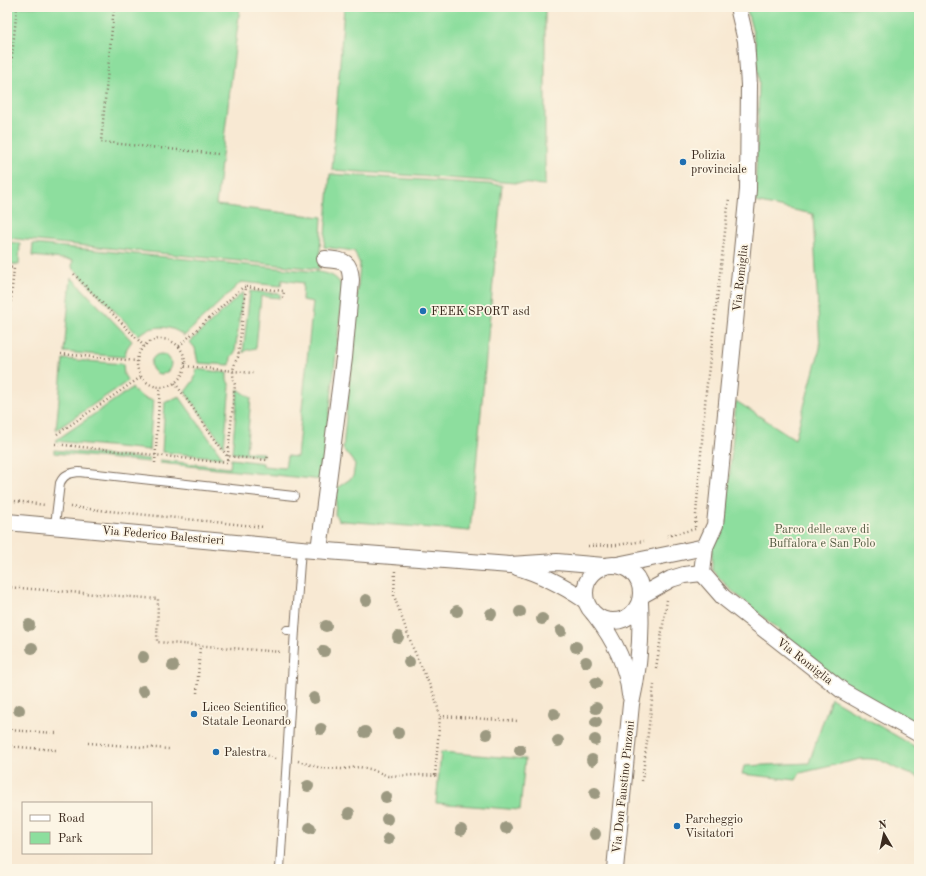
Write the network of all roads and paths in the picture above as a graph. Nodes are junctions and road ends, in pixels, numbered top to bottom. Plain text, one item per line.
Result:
1 (17, 7) edge
2 (114, 7) edge
3 (738, 7) edge
4 (7, 106) edge
5 (218, 154) dead end
6 (748, 196) junction
7 (325, 259) dead end
8 (7, 267) edge
9 (74, 274) dead end
10 (246, 287) junction
11 (283, 298) dead end
12 (9, 306) edge
13 (7, 338) edge
14 (144, 346) junction
15 (178, 347) junction
16 (61, 354) dead end
17 (137, 361) junction
18 (185, 366) junction
19 (233, 371) junction
20 (253, 373) dead end
21 (141, 377) junction
22 (175, 383) junction
23 (160, 388) junction
24 (57, 434) dead end
25 (55, 444) dead end
26 (268, 454) dead end
27 (155, 455) junction
28 (227, 456) junction
29 (155, 463) dead end
30 (294, 496) dead end
31 (7, 522) edge
32 (55, 525) junction
33 (715, 525) junction
34 (695, 529) junction
35 (662, 537) dead end
36 (705, 547) junction
37 (301, 548) junction
38 (319, 550) junction
39 (510, 565) junction
40 (610, 566) junction
41 (387, 570) dead end
42 (395, 571) junction
43 (402, 572) dead end
44 (702, 573) junction
45 (289, 586) dead end
46 (7, 587) edge
47 (298, 587) junction
48 (667, 597) dead end
49 (641, 599) junction
50 (585, 600) junction
51 (595, 615) junction
52 (200, 646) junction
53 (282, 652) dead end
54 (656, 671) dead end
55 (655, 679) dead end
56 (197, 693) dead end
57 (631, 704) junction
58 (440, 716) junction
59 (518, 721) dead end
60 (7, 730) edge
61 (57, 734) dead end
62 (919, 734) edge
63 (88, 743) dead end
64 (7, 746) edge
65 (169, 749) dead end
66 (56, 750) dead end
67 (263, 754) dead end
68 (287, 760) junction
69 (642, 786) dead end
70 (280, 869) edge
71 (615, 869) edge

1 - 4 path
2 - 5 path
3 - 6 street, Via Romiglia
6 - 33 street, Via Romiglia
6 - 34 path
7 - 38 street
8 - 12 path
9 - 14 path
10 - 11 path
10 - 15 path
10 - 19 path
12 - 13 path
14 - 15 path
14 - 17 path
15 - 18 path
16 - 17 path
17 - 21 path
18 - 19 path
18 - 22 path
19 - 20 path
19 - 28 path
21 - 23 path
21 - 24 path
22 - 23 path
22 - 28 path
23 - 27 path
25 - 27 path
26 - 28 path
27 - 28 path
27 - 29 path
30 - 32 lane
31 - 32 street, Via Federico Balestrieri
32 - 37 street, Via Federico Balestrieri
33 - 34 path
33 - 36 street, Via Romiglia
34 - 35 path
36 - 40 street
36 - 44 street, Via Romiglia
37 - 38 street, Via Federico Balestrieri
37 - 47 lane
38 - 39 street, Via Federico Balestrieri
39 - 40 street, Via Federico Balestrieri
39 - 50 street, Via Federico Balestrieri
40 - 49 street
40 - 50 street
41 - 42 path
42 - 43 path
42 - 58 path
44 - 49 street
44 - 62 street, Via Romiglia
45 - 47 lane
46 - 52 path
47 - 68 lane
48 - 54 path
49 - 51 street
49 - 57 street, Via Don Faustino Pinzoni
50 - 51 street
51 - 57 street, Via Don Faustino Pinzoni
52 - 53 path
52 - 56 path
55 - 69 path
57 - 71 street, Via Don Faustino Pinzoni
58 - 59 path
58 - 68 path
60 - 61 path
63 - 65 path
64 - 66 path
67 - 68 path
68 - 70 lane

